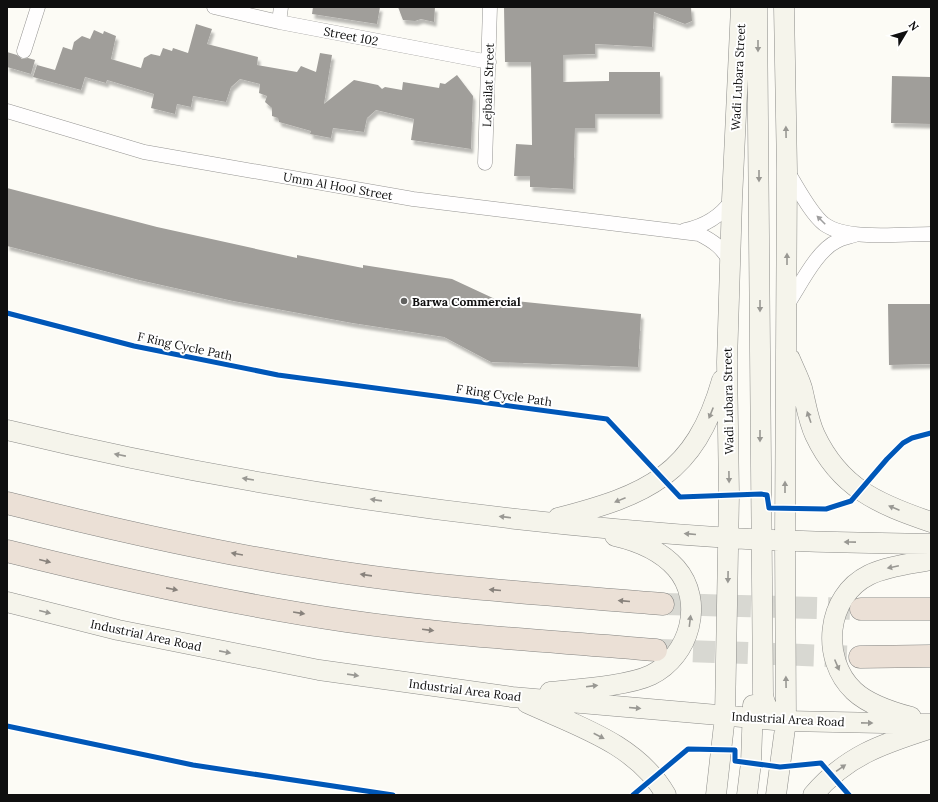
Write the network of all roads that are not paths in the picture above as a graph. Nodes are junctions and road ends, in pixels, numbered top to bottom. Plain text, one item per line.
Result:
1 (38, 7) edge
2 (214, 7) edge
3 (281, 7) edge
4 (490, 7) edge
5 (741, 7) edge
6 (757, 7) edge
7 (784, 7) edge
8 (279, 22) junction
9 (24, 51) dead end
10 (489, 62) junction
11 (7, 111) edge
12 (485, 163) dead end
13 (787, 170) junction
14 (732, 200) junction
15 (675, 231) junction
16 (856, 234) junction
17 (931, 234) edge
18 (730, 262) junction
19 (787, 306) junction
20 (786, 349) junction
21 (727, 362) junction
22 (7, 422) edge
23 (7, 430) edge
24 (51, 441) junction
25 (7, 503) edge
26 (544, 522) junction
27 (931, 522) edge
28 (729, 538) junction
29 (761, 539) junction
30 (784, 540) junction
31 (931, 544) edge
32 (7, 551) edge
33 (931, 560) edge
34 (7, 602) edge
35 (663, 604) tunnel mouth
36 (860, 609) tunnel mouth
37 (931, 609) edge
38 (656, 650) tunnel mouth
39 (931, 656) edge
40 (860, 657) tunnel mouth
41 (512, 697) junction
42 (725, 716) junction
43 (754, 718) junction
44 (786, 721) junction
45 (931, 723) edge
46 (931, 728) edge
47 (666, 795) edge
48 (716, 795) edge
49 (747, 795) edge
50 (776, 795) edge
51 (813, 795) edge

1 - 9 street
2 - 8 street, Street 102
3 - 8 street
4 - 10 street, Lejbailat Street
5 - 14 street, Wadi Lubara Street
6 -> 29 street
13 -> 7 street
8 - 10 street, Street 102
10 - 12 street, Lejbailat Street
11 - 15 street, Umm Al Hool Street
16 -> 13 street
19 -> 13 street
14 - 15 street, Umm Al Hool Street
14 - 18 street, Wadi Lubara Street
15 - 18 street, Umm Al Hool Street
16 - 17 street
16 - 19 street
18 - 21 street, Wadi Lubara Street
19 - 20 street
27 -> 20 street
30 -> 20 street
21 -> 26 street
21 -> 28 street, Wadi Lubara Street
22 - 24 street
23 - 24 street
26 -> 24 street
35 -> 25 highway
28 -> 26 street
41 -> 26 street
28 - 29 street
28 -> 42 street, Wadi Lubara Street
28 - 43 street
29 - 30 street
29 - 44 street
31 -> 30 street
44 -> 30 street
32 -> 38 highway
33 -> 45 street
34 -> 41 street, Industrial Area Road
36 - 37 highway
39 - 40 highway
41 -> 42 street, Industrial Area Road
41 -> 47 street
42 - 43 street, Industrial Area Road
42 - 48 street, Wadi Lubara Street
43 - 44 street, Industrial Area Road
43 - 49 street
44 -> 45 street, Industrial Area Road
44 - 50 street
51 -> 46 street

